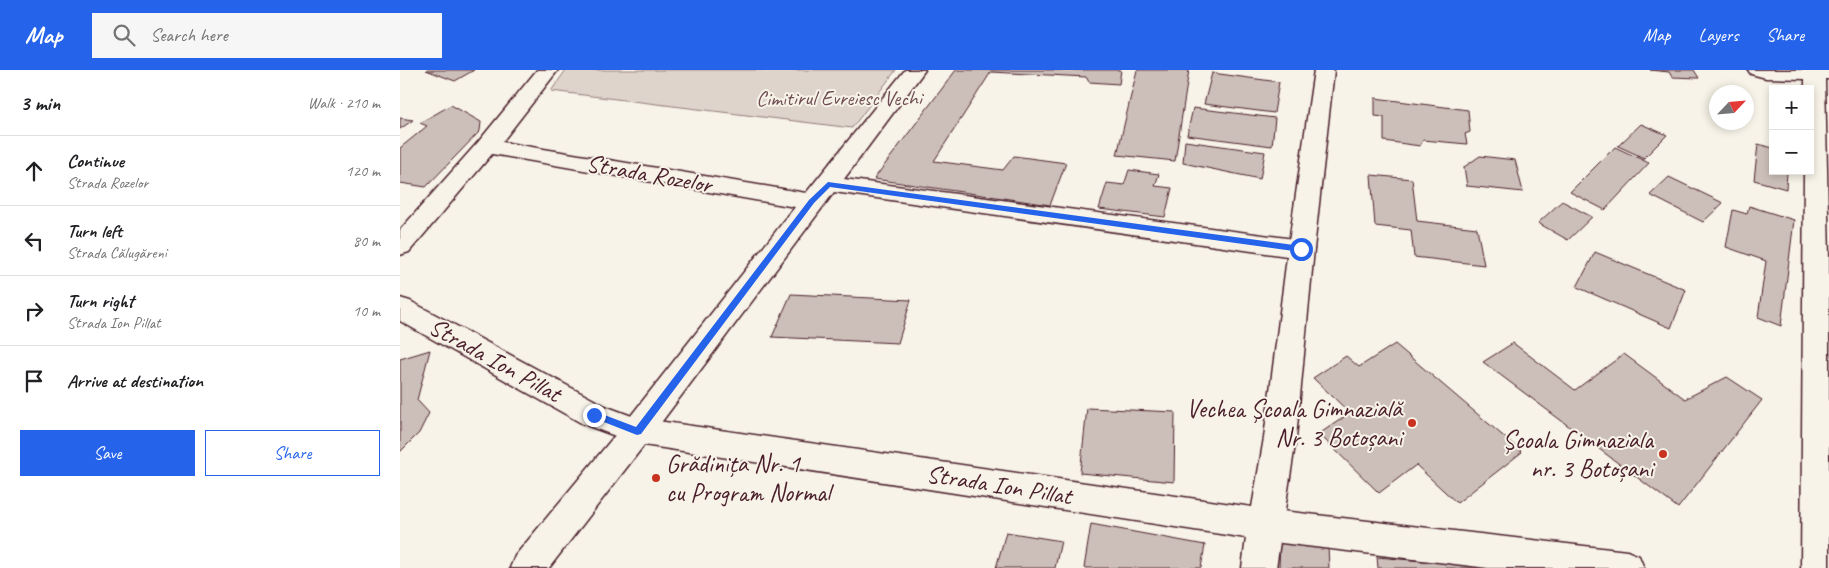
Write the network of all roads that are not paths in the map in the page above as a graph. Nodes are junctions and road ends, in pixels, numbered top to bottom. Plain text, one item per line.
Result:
1 (548, 70) edge
2 (915, 70) edge
3 (1324, 70) edge
4 (1758, 70) edge
5 (1822, 73) edge
6 (487, 146) junction
7 (820, 193) junction
8 (400, 246) edge
9 (1301, 249) junction
10 (400, 308) edge
11 (637, 431) junction
12 (1265, 525) junction
13 (527, 568) edge
14 (1259, 568) edge
15 (1627, 568) edge
16 (1818, 568) edge

1 - 6 street
2 - 7 street
3 - 9 street
4 - 5 street
5 - 16 street
6 - 7 street, Strada Rozelor
6 - 8 street
7 - 9 street, Strada Rozelor
7 - 11 street
9 - 12 street
10 - 11 street, Strada Ion Pillat
11 - 12 street, Strada Ion Pillat
11 - 13 street
12 - 14 street
12 - 15 street, Strada Ion Pillat

